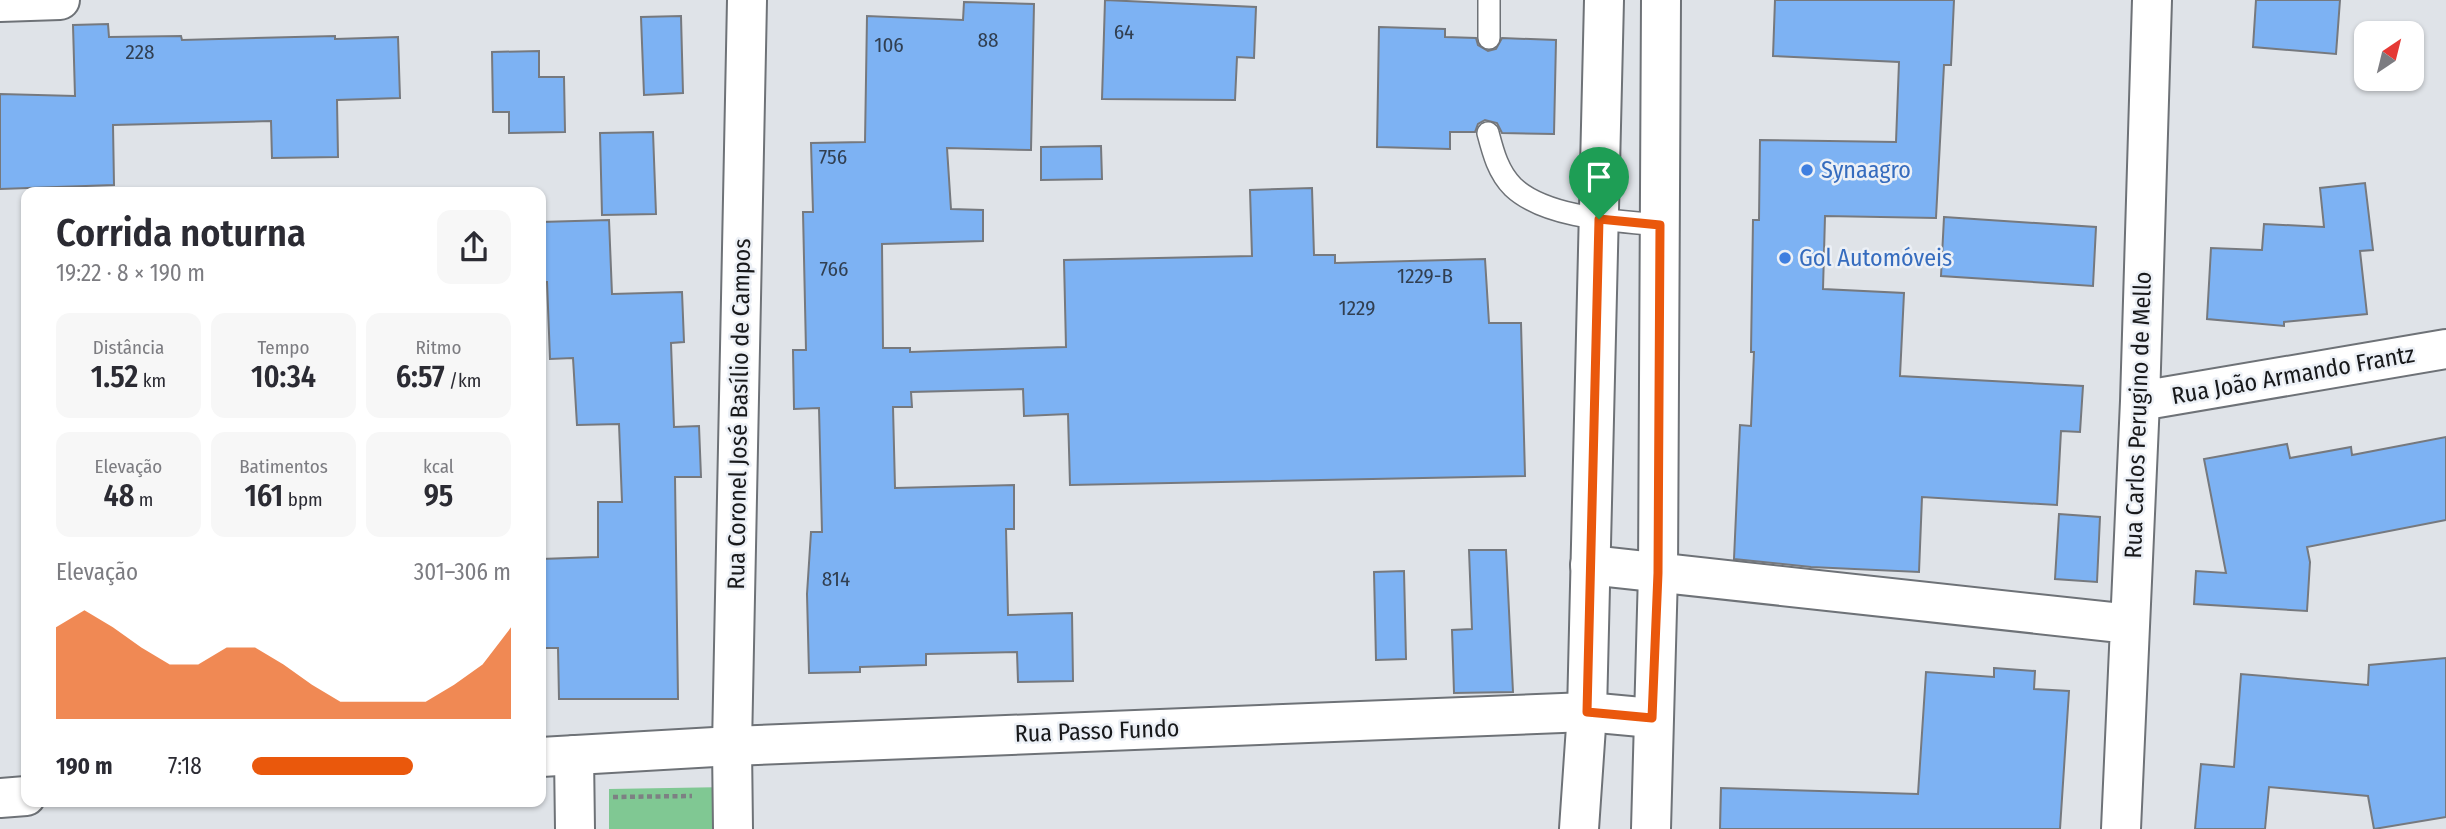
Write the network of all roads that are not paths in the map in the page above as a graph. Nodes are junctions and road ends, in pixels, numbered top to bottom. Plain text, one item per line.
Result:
1 (60, 0) edge
2 (747, 0) edge
3 (1489, 0) edge
4 (1604, 0) edge
5 (1661, 0) edge
6 (2152, 0) edge
7 (0, 2) edge
8 (1489, 38) dead end
9 (1488, 133) dead end
10 (1599, 219) junction
11 (1660, 225) junction
12 (2446, 349) edge
13 (2140, 401) junction
14 (1590, 565) junction
15 (1658, 573) junction
16 (2130, 624) junction
17 (1587, 712) junction
18 (1652, 718) junction
19 (732, 746) junction
20 (557, 756) edge
21 (21, 796) edge
22 (0, 798) edge
23 (575, 829) edge
24 (733, 829) edge
25 (1579, 829) edge
26 (1651, 829) edge
27 (2121, 829) edge

1 - 7 street
2 - 19 street, Rua Coronel José Basílio de Campos
3 - 8 lane
4 - 10 street
5 - 11 street
6 - 13 street, Rua Carlos Perugino de Mello
9 - 10 lane
10 - 11 lane
10 - 14 street
11 - 15 street
12 - 13 street, Rua João Armando Frantz
13 - 16 street, Rua Carlos Perugino de Mello
14 - 15 street
14 - 17 street
15 - 16 street
15 - 18 street
16 - 27 street, Rua Carlos Perugino de Mello
17 - 18 street, Rua Passo Fundo
17 - 19 street, Rua Passo Fundo
17 - 25 street
18 - 26 street
19 - 20 street, Rua Passo Fundo
19 - 24 street, Rua Coronel José Basílio de Campos
20 - 23 street
21 - 22 street

